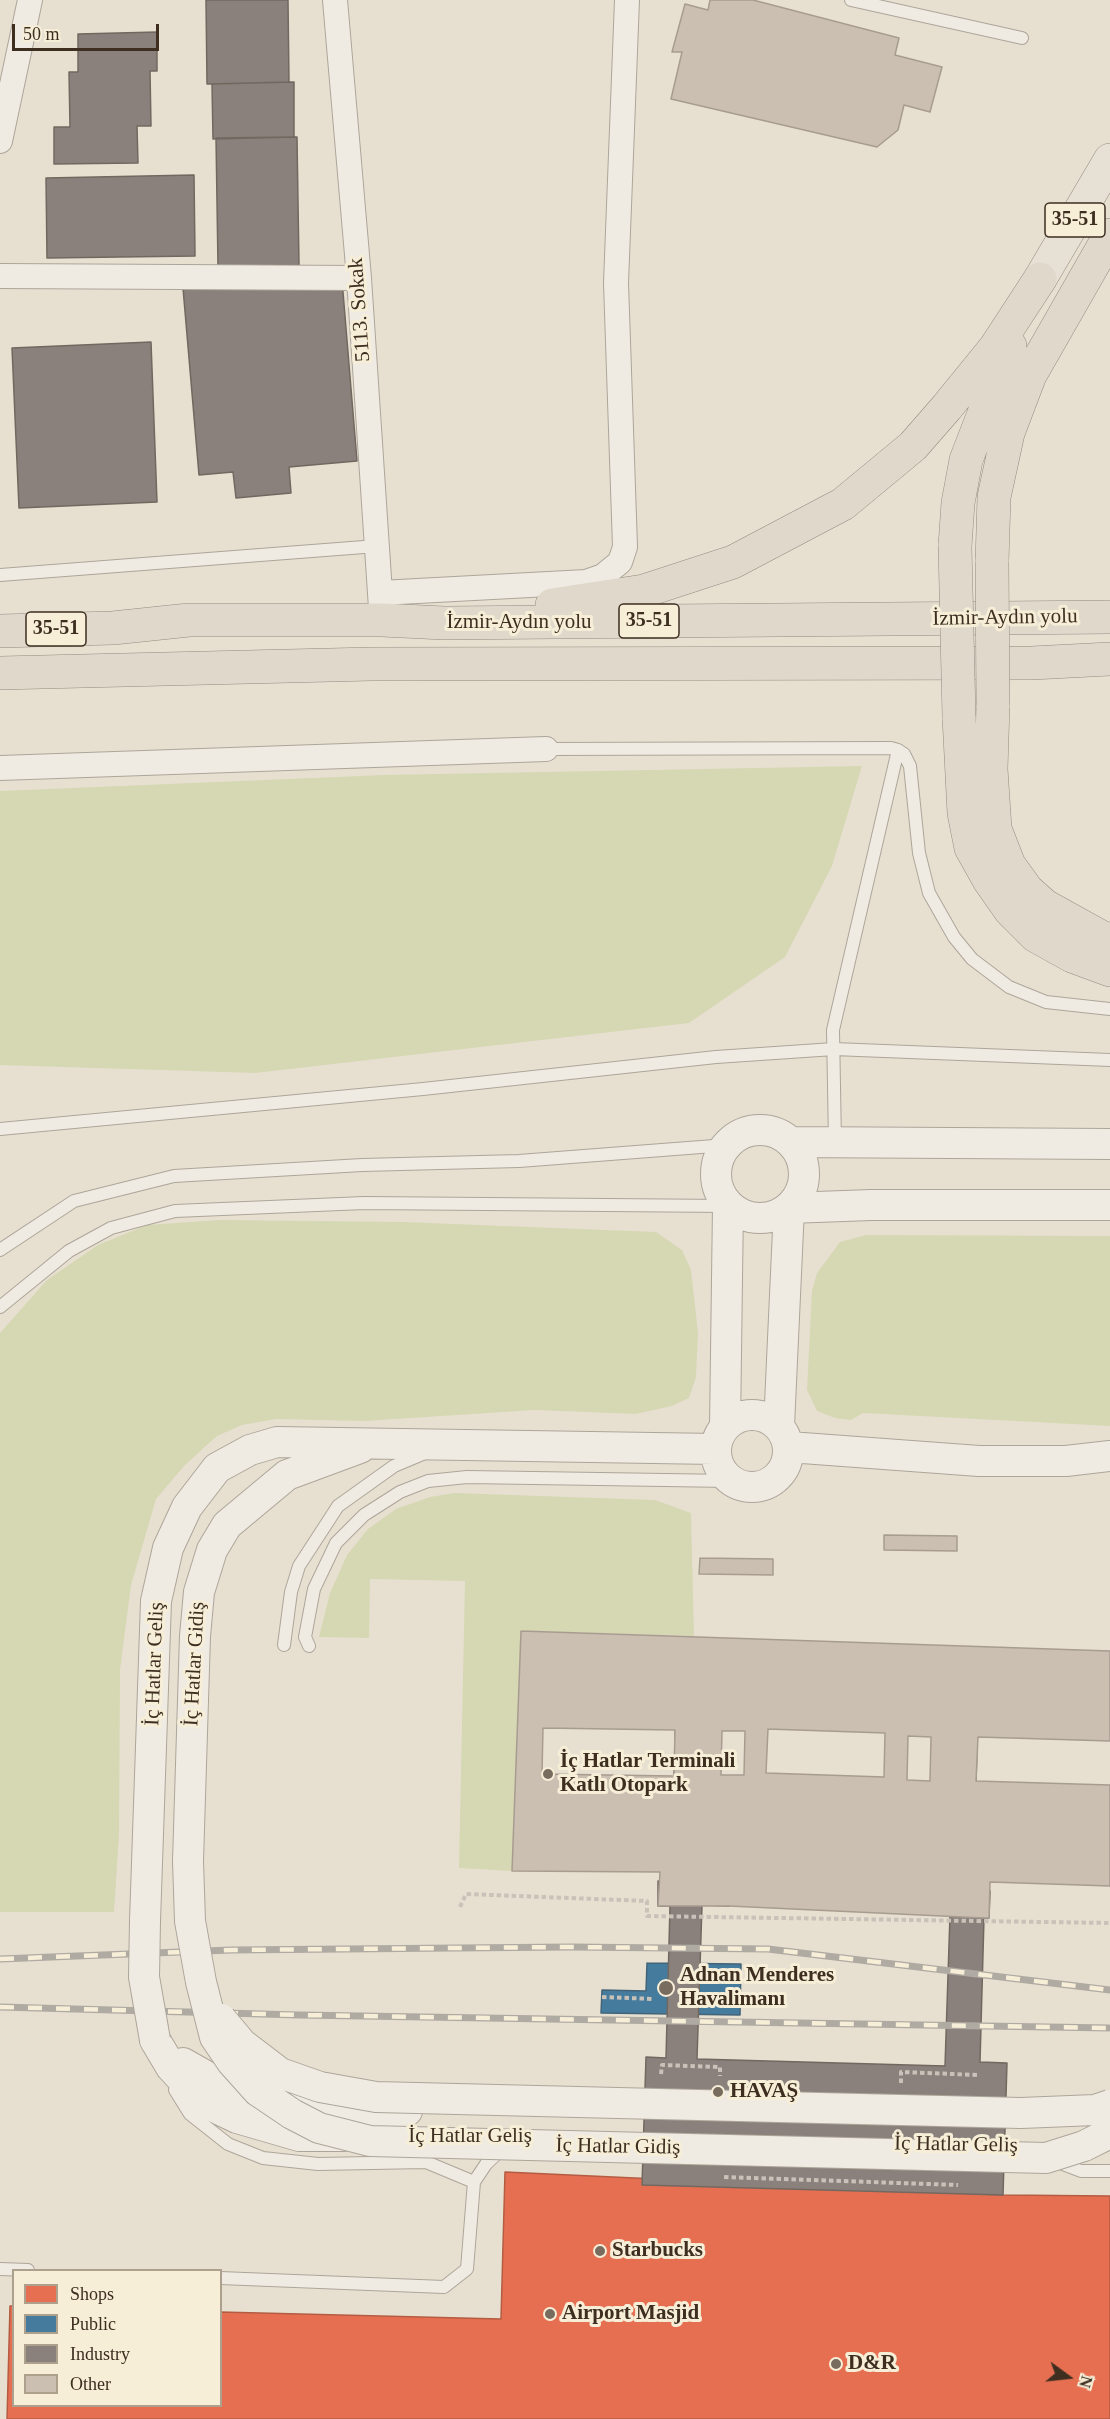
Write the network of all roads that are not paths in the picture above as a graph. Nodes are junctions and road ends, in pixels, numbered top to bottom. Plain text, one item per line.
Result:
1 (30, 0) edge
2 (335, 0) edge
3 (627, 0) edge
4 (851, 0) edge
5 (1022, 38) dead end
6 (0, 141) edge
7 (1110, 160) edge
8 (1110, 235) edge
9 (0, 276) edge
10 (358, 278) junction
11 (1040, 279) junction
12 (377, 546) junction
13 (0, 575) edge
14 (381, 606) junction
15 (1110, 617) edge
16 (444, 623) junction
17 (0, 631) edge
18 (1110, 659) edge
19 (0, 672) edge
20 (546, 749) joint
21 (898, 750) junction
22 (0, 768) edge
23 (1110, 939) edge
24 (1110, 970) edge
25 (1110, 1008) edge
26 (834, 1049) junction
27 (1110, 1060) edge
28 (0, 1129) edge
29 (792, 1142) junction
30 (835, 1143) junction
31 (1110, 1144) edge
32 (727, 1145) junction
33 (1110, 1205) edge
34 (728, 1206) junction
35 (789, 1208) junction
36 (0, 1250) edge
37 (0, 1307) edge
38 (784, 1437) junction
39 (720, 1438) junction
40 (377, 1442) junction
41 (473, 1444) junction
42 (1110, 1456) edge
43 (1066, 1461) junction
44 (1110, 1474) edge
45 (731, 1481) junction
46 (284, 1646) dead end
47 (309, 1646) dead end
48 (201, 1982) junction
49 (155, 2040) junction
50 (1110, 2105) edge
51 (1110, 2125) edge
52 (1110, 2133) edge
53 (515, 2135) junction
54 (1110, 2147) edge
55 (1046, 2158) junction
56 (1110, 2171) edge
57 (474, 2182) junction
58 (222, 2278) edge

1 - 6 street
2 - 10 street, 5113. Sokak
3 - 14 street
4 - 5 lane
7 - 11 main road, 35-51
8 - 23 highway, bridge
9 - 10 street
10 - 12 street, 5113. Sokak
11 - 16 highway
11 - 24 highway, 35-51, bridge
12 - 13 lane
12 - 14 street, 5113. Sokak
14 - 16 highway, İzmir-Aydın yolu / 35-51
14 - 17 highway, İzmir-Aydın yolu / 35-51
15 - 16 highway, İzmir-Aydın yolu / 35-51
18 - 19 highway, İzmir-Aydın yolu / 35-51
20 - 21 lane
20 - 22 street
21 - 25 lane
21 - 26 lane
26 - 27 lane
26 - 28 lane
26 - 30 lane
29 - 30 street
29 - 32 street
29 - 35 street
30 - 31 street
32 - 34 street
32 - 36 lane
33 - 35 street
34 - 35 street
34 - 37 lane
34 - 39 street
35 - 38 street
38 - 39 street
38 - 43 street
38 - 45 street
39 - 41 street, İç Hatlar Geliş
39 - 45 street
40 - 41 street, İç Hatlar Geliş
40 - 48 street, İç Hatlar Gidiş, bridge
40 - 49 street, İç Hatlar Geliş, bridge
41 - 46 lane
42 - 43 street
43 - 44 street
45 - 47 lane
48 - 50 street, İç Hatlar Gidiş, bridge
48 - 55 street, İç Hatlar Gidiş, bridge
49 - 51 street, İç Hatlar Geliş
49 - 53 street, İç Hatlar Geliş
49 - 57 lane
52 - 55 street, İç Hatlar Gidiş, bridge
53 - 54 street, İç Hatlar Geliş
53 - 57 lane
55 - 56 lane
57 - 58 lane

